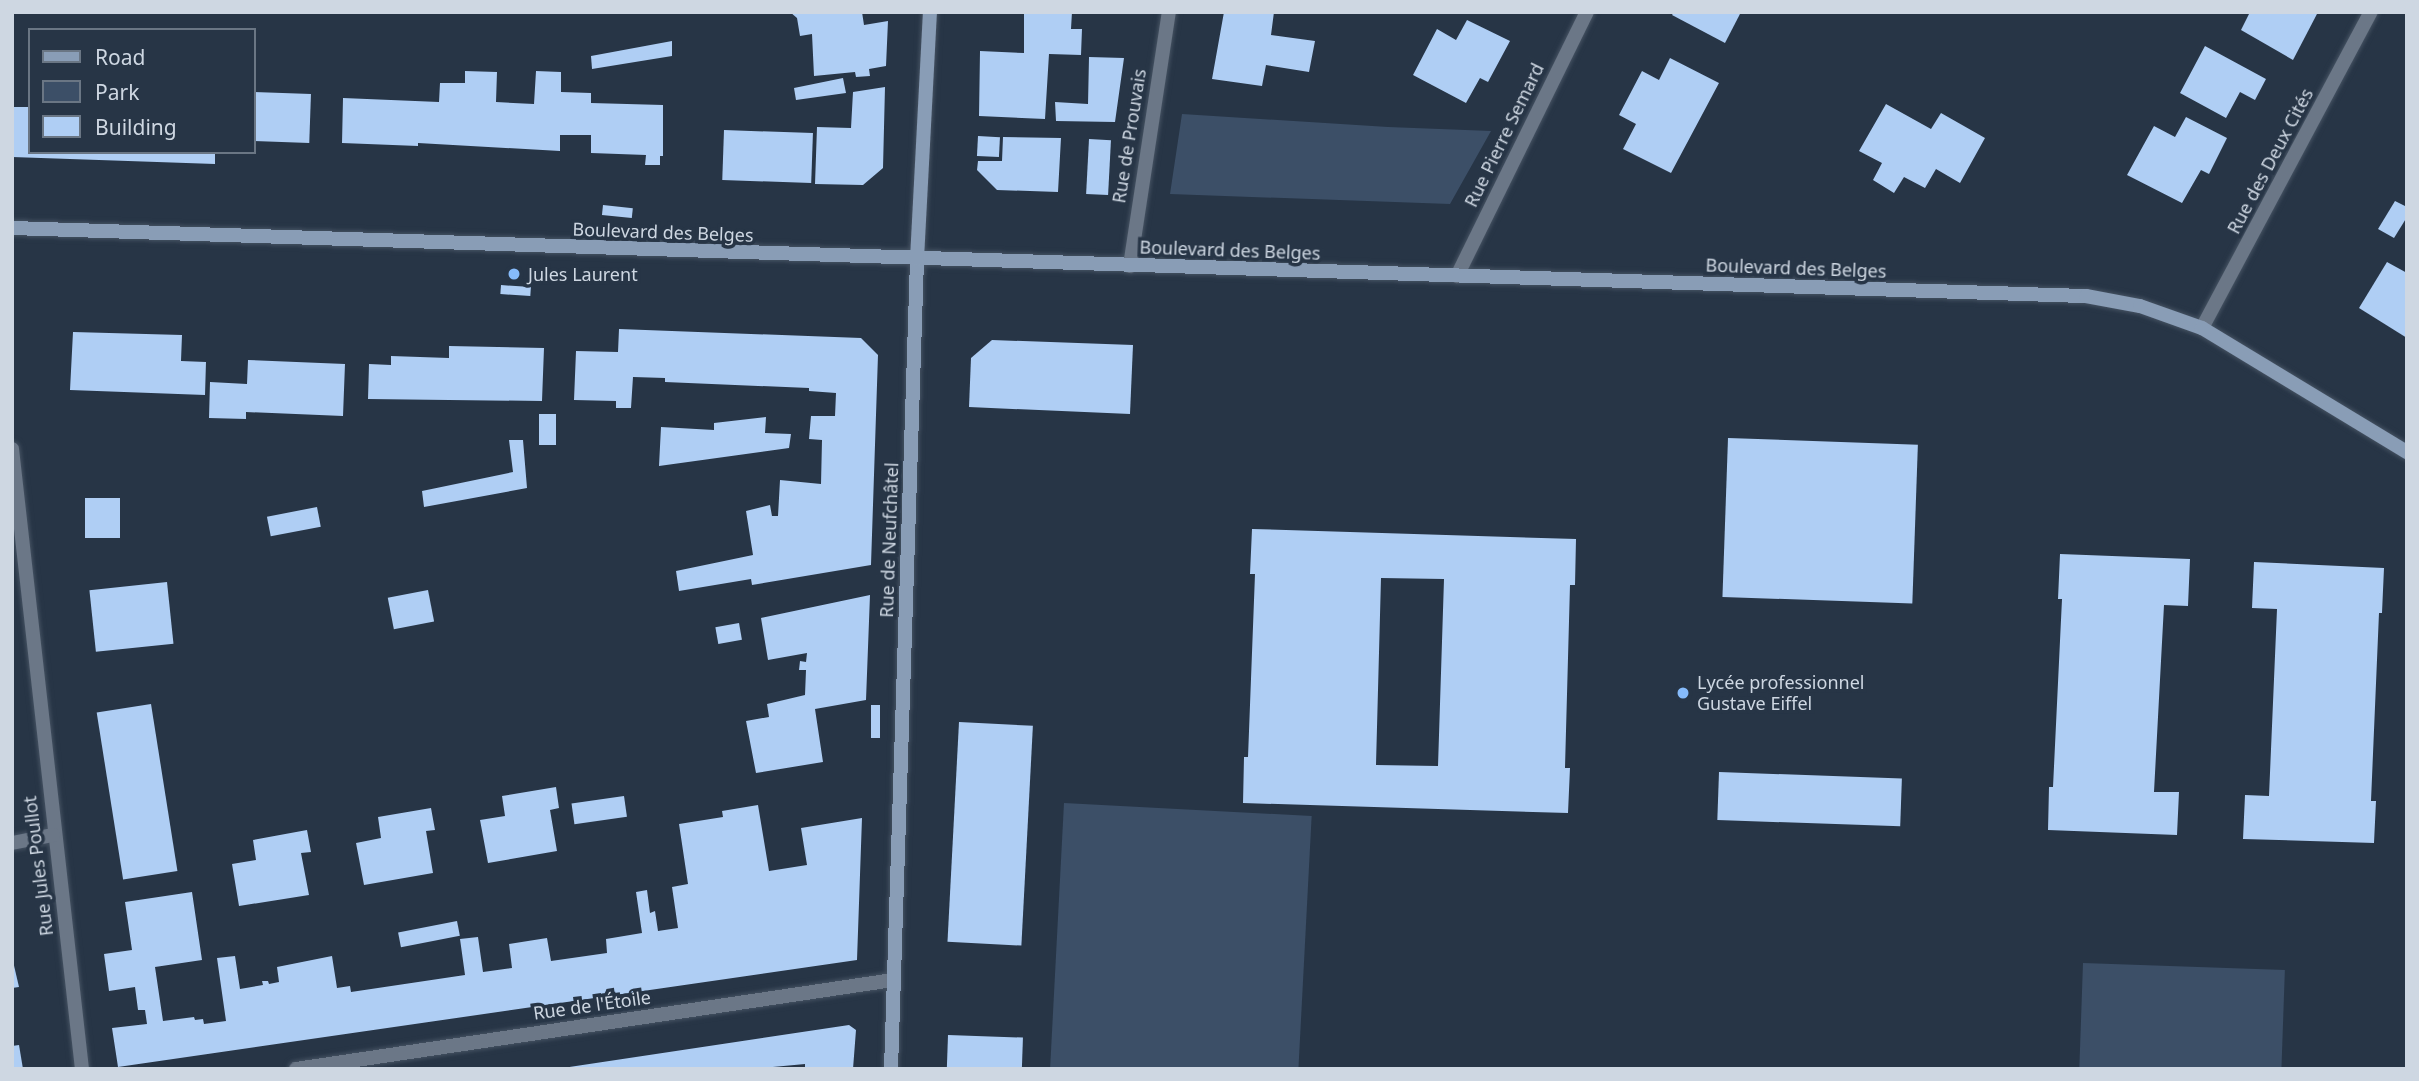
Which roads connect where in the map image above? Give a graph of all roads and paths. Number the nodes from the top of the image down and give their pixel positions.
1 (930, 12) edge
2 (1169, 12) edge
3 (1587, 12) edge
4 (2371, 12) edge
5 (12, 228) edge
6 (917, 259) junction
7 (1130, 267) junction
8 (1457, 276) junction
9 (2202, 328) junction
10 (12, 449) edge
11 (2407, 452) edge
12 (53, 835) junction
13 (12, 843) edge
14 (893, 980) junction
15 (82, 1069) edge
16 (296, 1069) edge
17 (891, 1069) edge

1 - 6 main road, Rue de Neufchâtel
2 - 7 street, Rue de Prouvais
3 - 8 street, Rue Pierre Semard
4 - 9 street, Rue des Deux Cités
5 - 6 main road, Boulevard des Belges
6 - 7 main road, Boulevard des Belges
6 - 14 main road, Rue de Neufchâtel
7 - 8 main road, Boulevard des Belges
8 - 9 main road, Boulevard des Belges
9 - 11 main road, Boulevard des Belges
10 - 12 street, Rue Jules Poullot
12 - 13 street
12 - 15 street, Rue Jules Poullot
14 - 16 street, Rue de l'Étoile
14 - 17 main road, Rue de Neufchâtel

